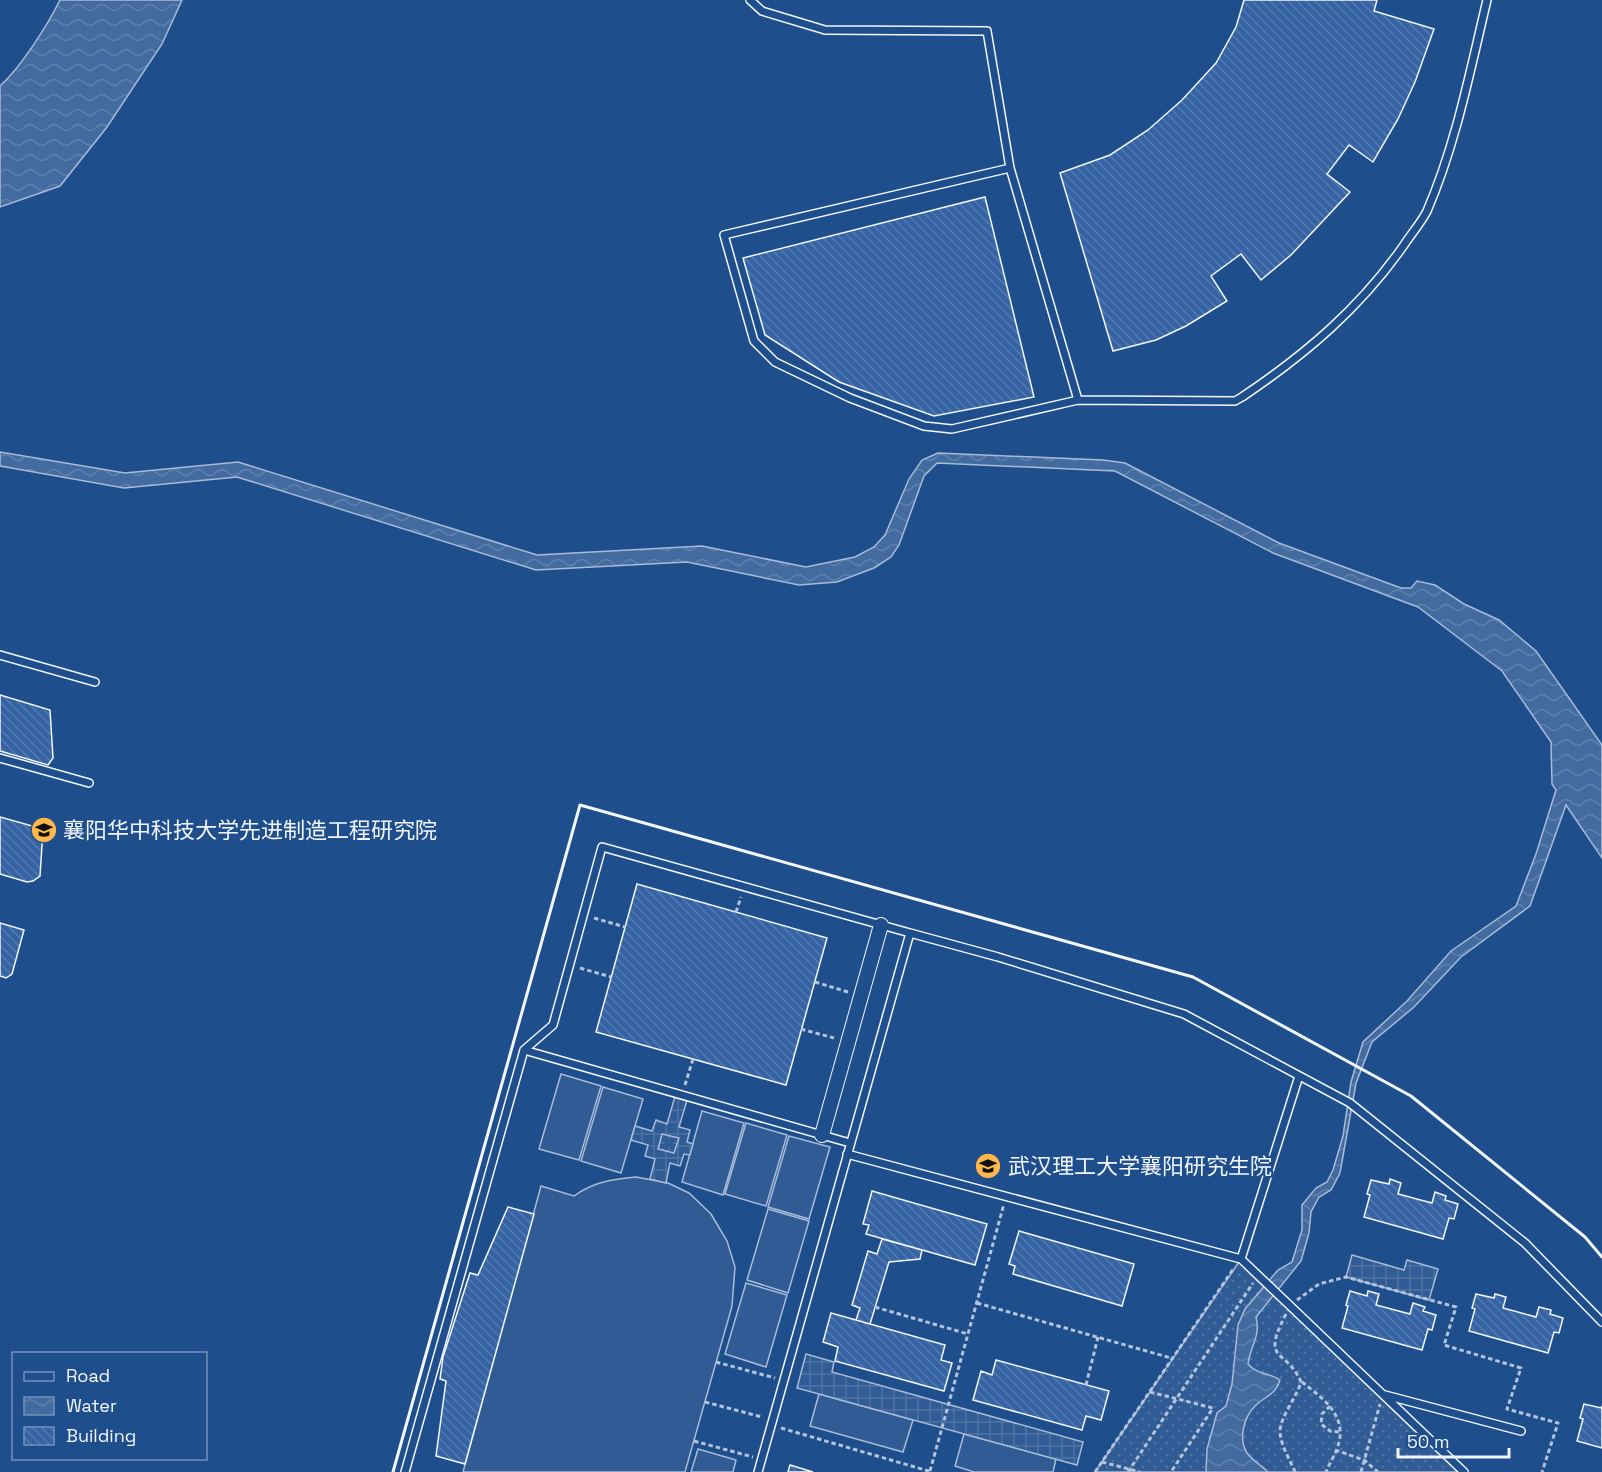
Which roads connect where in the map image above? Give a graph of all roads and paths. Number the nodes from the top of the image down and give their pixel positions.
1 (750, 0) edge
2 (1487, 0) edge
3 (1010, 168) junction
4 (1078, 400) junction
5 (0, 655) edge
6 (95, 682) dead end
7 (0, 758) edge
8 (88, 783) dead end
9 (744, 887) junction
10 (736, 912) dead end
11 (583, 915) junction
12 (881, 926) junction
13 (626, 927) dead end
14 (910, 933) junction
15 (569, 966) junction
16 (611, 977) dead end
17 (815, 982) dead end
18 (861, 996) junction
19 (801, 1029) dead end
20 (848, 1042) junction
21 (524, 1050) junction
22 (693, 1059) dead end
23 (1299, 1076) junction
24 (682, 1095) junction
25 (822, 1135) junction
26 (850, 1143) junction
27 (847, 1154) junction
28 (1007, 1197) junction
29 (1240, 1259) junction
30 (1258, 1275) junction
31 (977, 1303) junction
32 (1290, 1306) junction
33 (875, 1307) dead end
34 (1602, 1322) edge
35 (968, 1334) junction
36 (1098, 1337) junction
37 (1172, 1359) junction
38 (716, 1362) dead end
39 (784, 1380) junction
40 (1300, 1380) junction
41 (1086, 1385) dead end
42 (1150, 1392) junction
43 (1383, 1395) junction
44 (1177, 1399) junction
45 (705, 1402) dead end
46 (1329, 1406) junction
47 (772, 1423) junction
48 (1521, 1431) dead end
49 (1339, 1432) junction
50 (694, 1441) dead end
51 (1335, 1450) junction
52 (762, 1459) junction
53 (1364, 1460) junction
54 (1102, 1462) junction
55 (1129, 1471) edge
56 (405, 1472) edge
57 (758, 1472) edge
58 (931, 1472) edge
59 (1095, 1472) edge
60 (1140, 1472) edge
61 (1171, 1472) edge
62 (1295, 1472) edge
63 (1326, 1472) edge
64 (1361, 1472) edge
65 (1378, 1472) edge
66 (1464, 1472) edge
67 (1542, 1472) edge

1 - 3 lane
2 - 4 lane
3 - 4 lane
3 - 4 lane
5 - 6 lane
7 - 8 lane
9 - 10 path
9 - 11 lane
9 - 12 lane
11 - 13 path
11 - 15 lane
12 - 14 lane
12 - 18 street
14 - 23 lane
14 - 26 lane
15 - 16 path
15 - 21 lane
17 - 18 path
18 - 20 street
19 - 20 path
20 - 25 street
21 - 24 lane
21 - 56 lane
22 - 24 path
23 - 29 lane
23 - 34 lane
24 - 25 lane
25 - 26 lane
26 - 27 lane
27 - 28 lane
27 - 39 lane
28 - 29 lane
28 - 31 path
29 - 30 lane
29 - 37 path
30 - 32 lane
30 - 44 path
31 - 35 path
31 - 36 path
32 - 40 path
32 - 43 lane
32 - 67 path
33 - 35 path
35 - 58 path
36 - 37 path
36 - 41 path
37 - 42 path
38 - 39 path
39 - 47 lane
40 - 46 path
40 - 62 path
42 - 44 path
42 - 54 path
43 - 48 lane
43 - 53 path
43 - 66 lane
44 - 55 path
44 - 61 path
45 - 47 path
46 - 49 path
46 - 49 path
47 - 52 lane
47 - 58 path
49 - 51 path
50 - 52 path
51 - 53 path
51 - 63 path
52 - 57 lane
53 - 64 path
53 - 65 path
54 - 55 path
54 - 59 path
55 - 60 path

